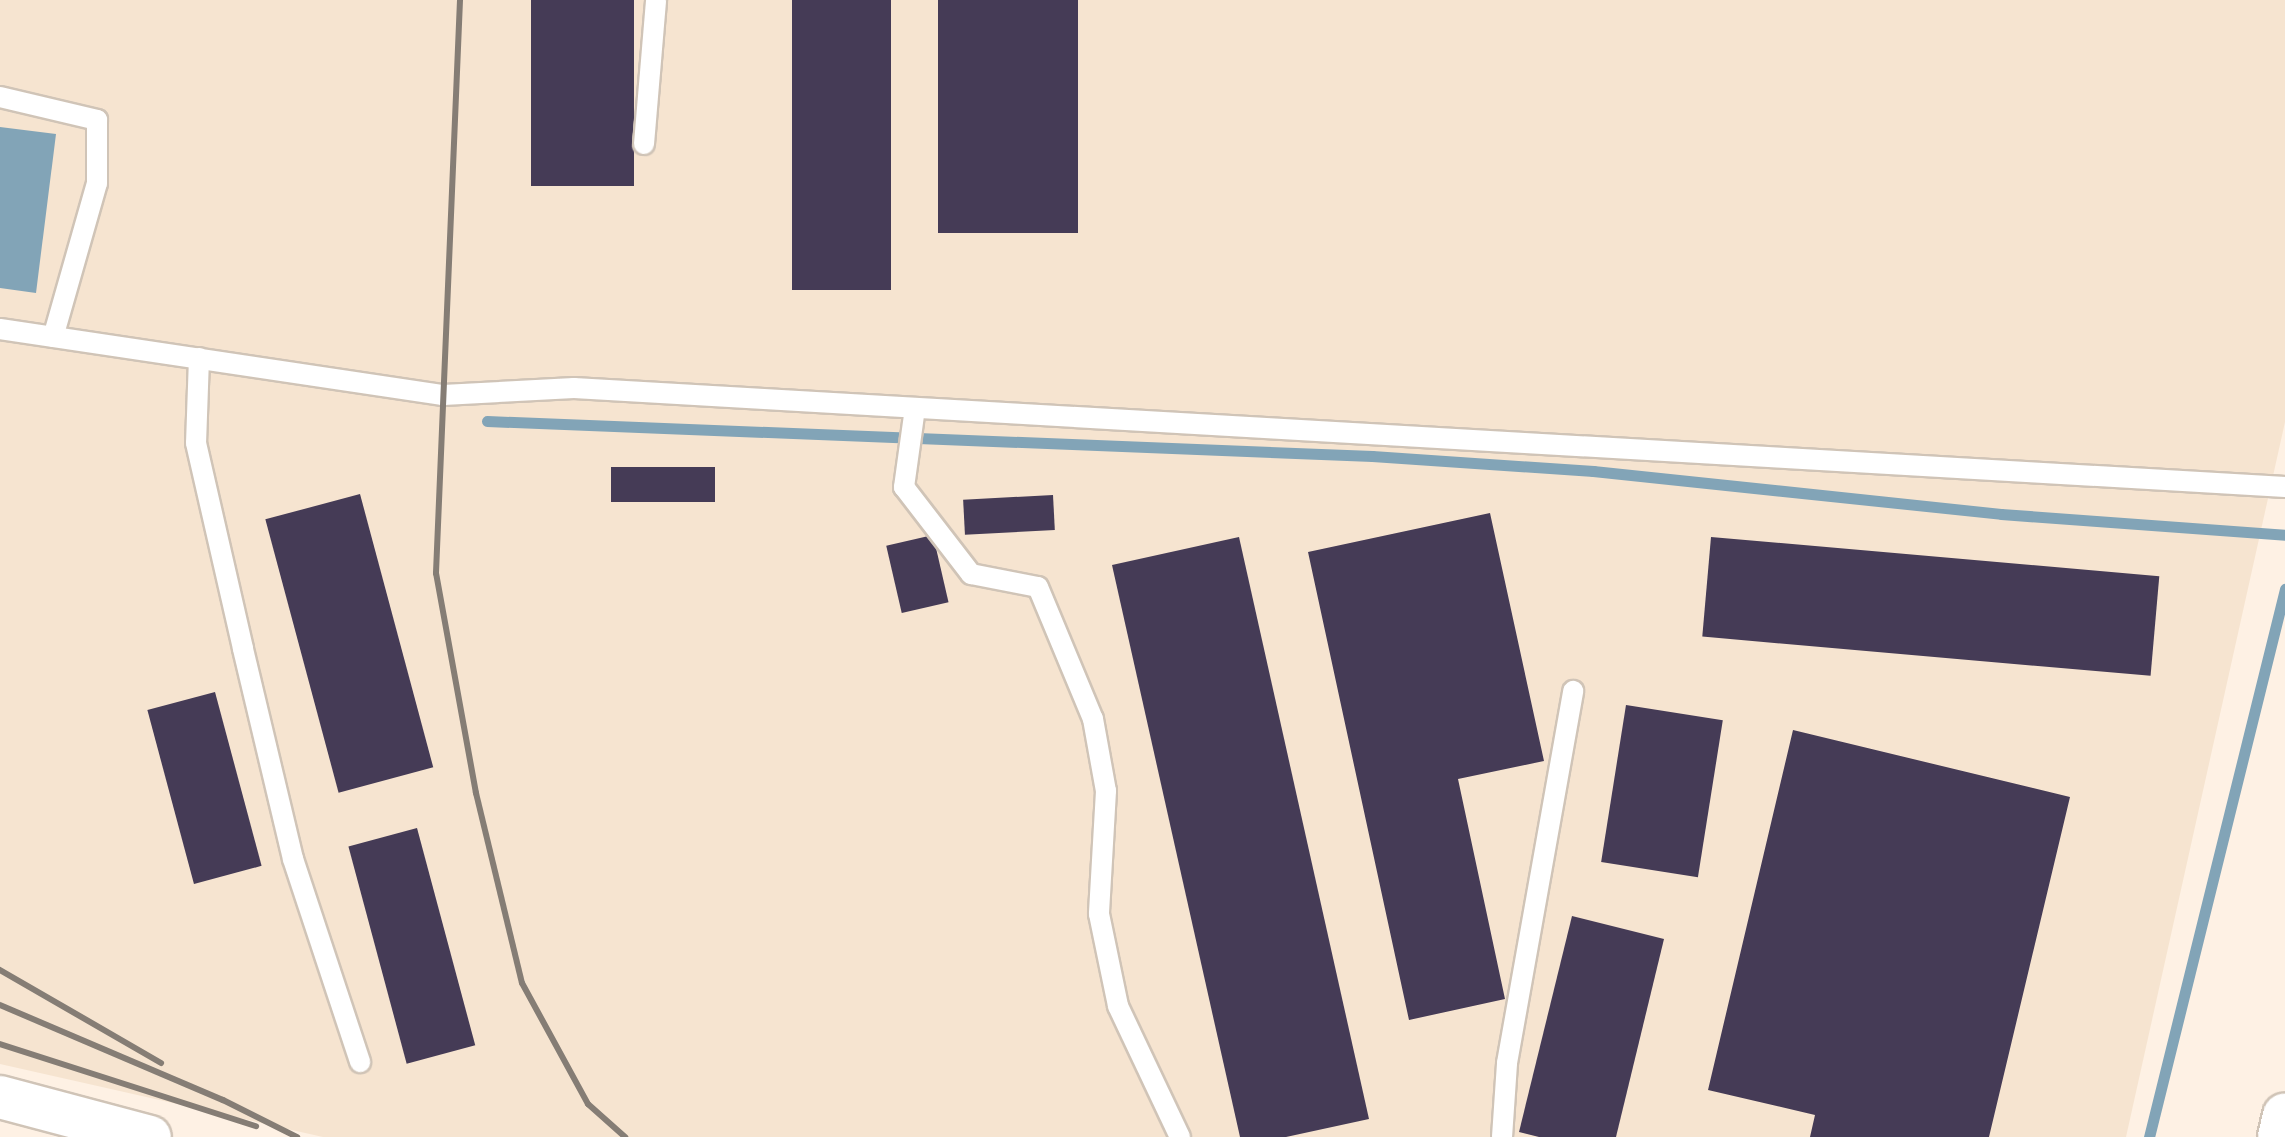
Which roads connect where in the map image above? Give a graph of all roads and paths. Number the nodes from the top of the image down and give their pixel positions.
1 (656, 0) edge
2 (0, 97) edge
3 (644, 144) dead end
4 (0, 329) edge
5 (53, 337) junction
6 (199, 358) junction
7 (914, 416) junction
8 (2285, 487) edge
9 (1573, 691) dead end
10 (360, 1062) dead end
11 (0, 1097) edge
12 (2285, 1116) edge
13 (150, 1137) edge
14 (1180, 1137) edge
15 (1502, 1137) edge
16 (2280, 1137) edge

1 - 3 lane
2 - 5 lane
4 - 5 lane
5 - 6 lane
6 - 7 lane
6 - 10 lane
7 - 8 lane
7 - 14 lane
9 - 15 lane
11 - 13 street
12 - 16 main road

